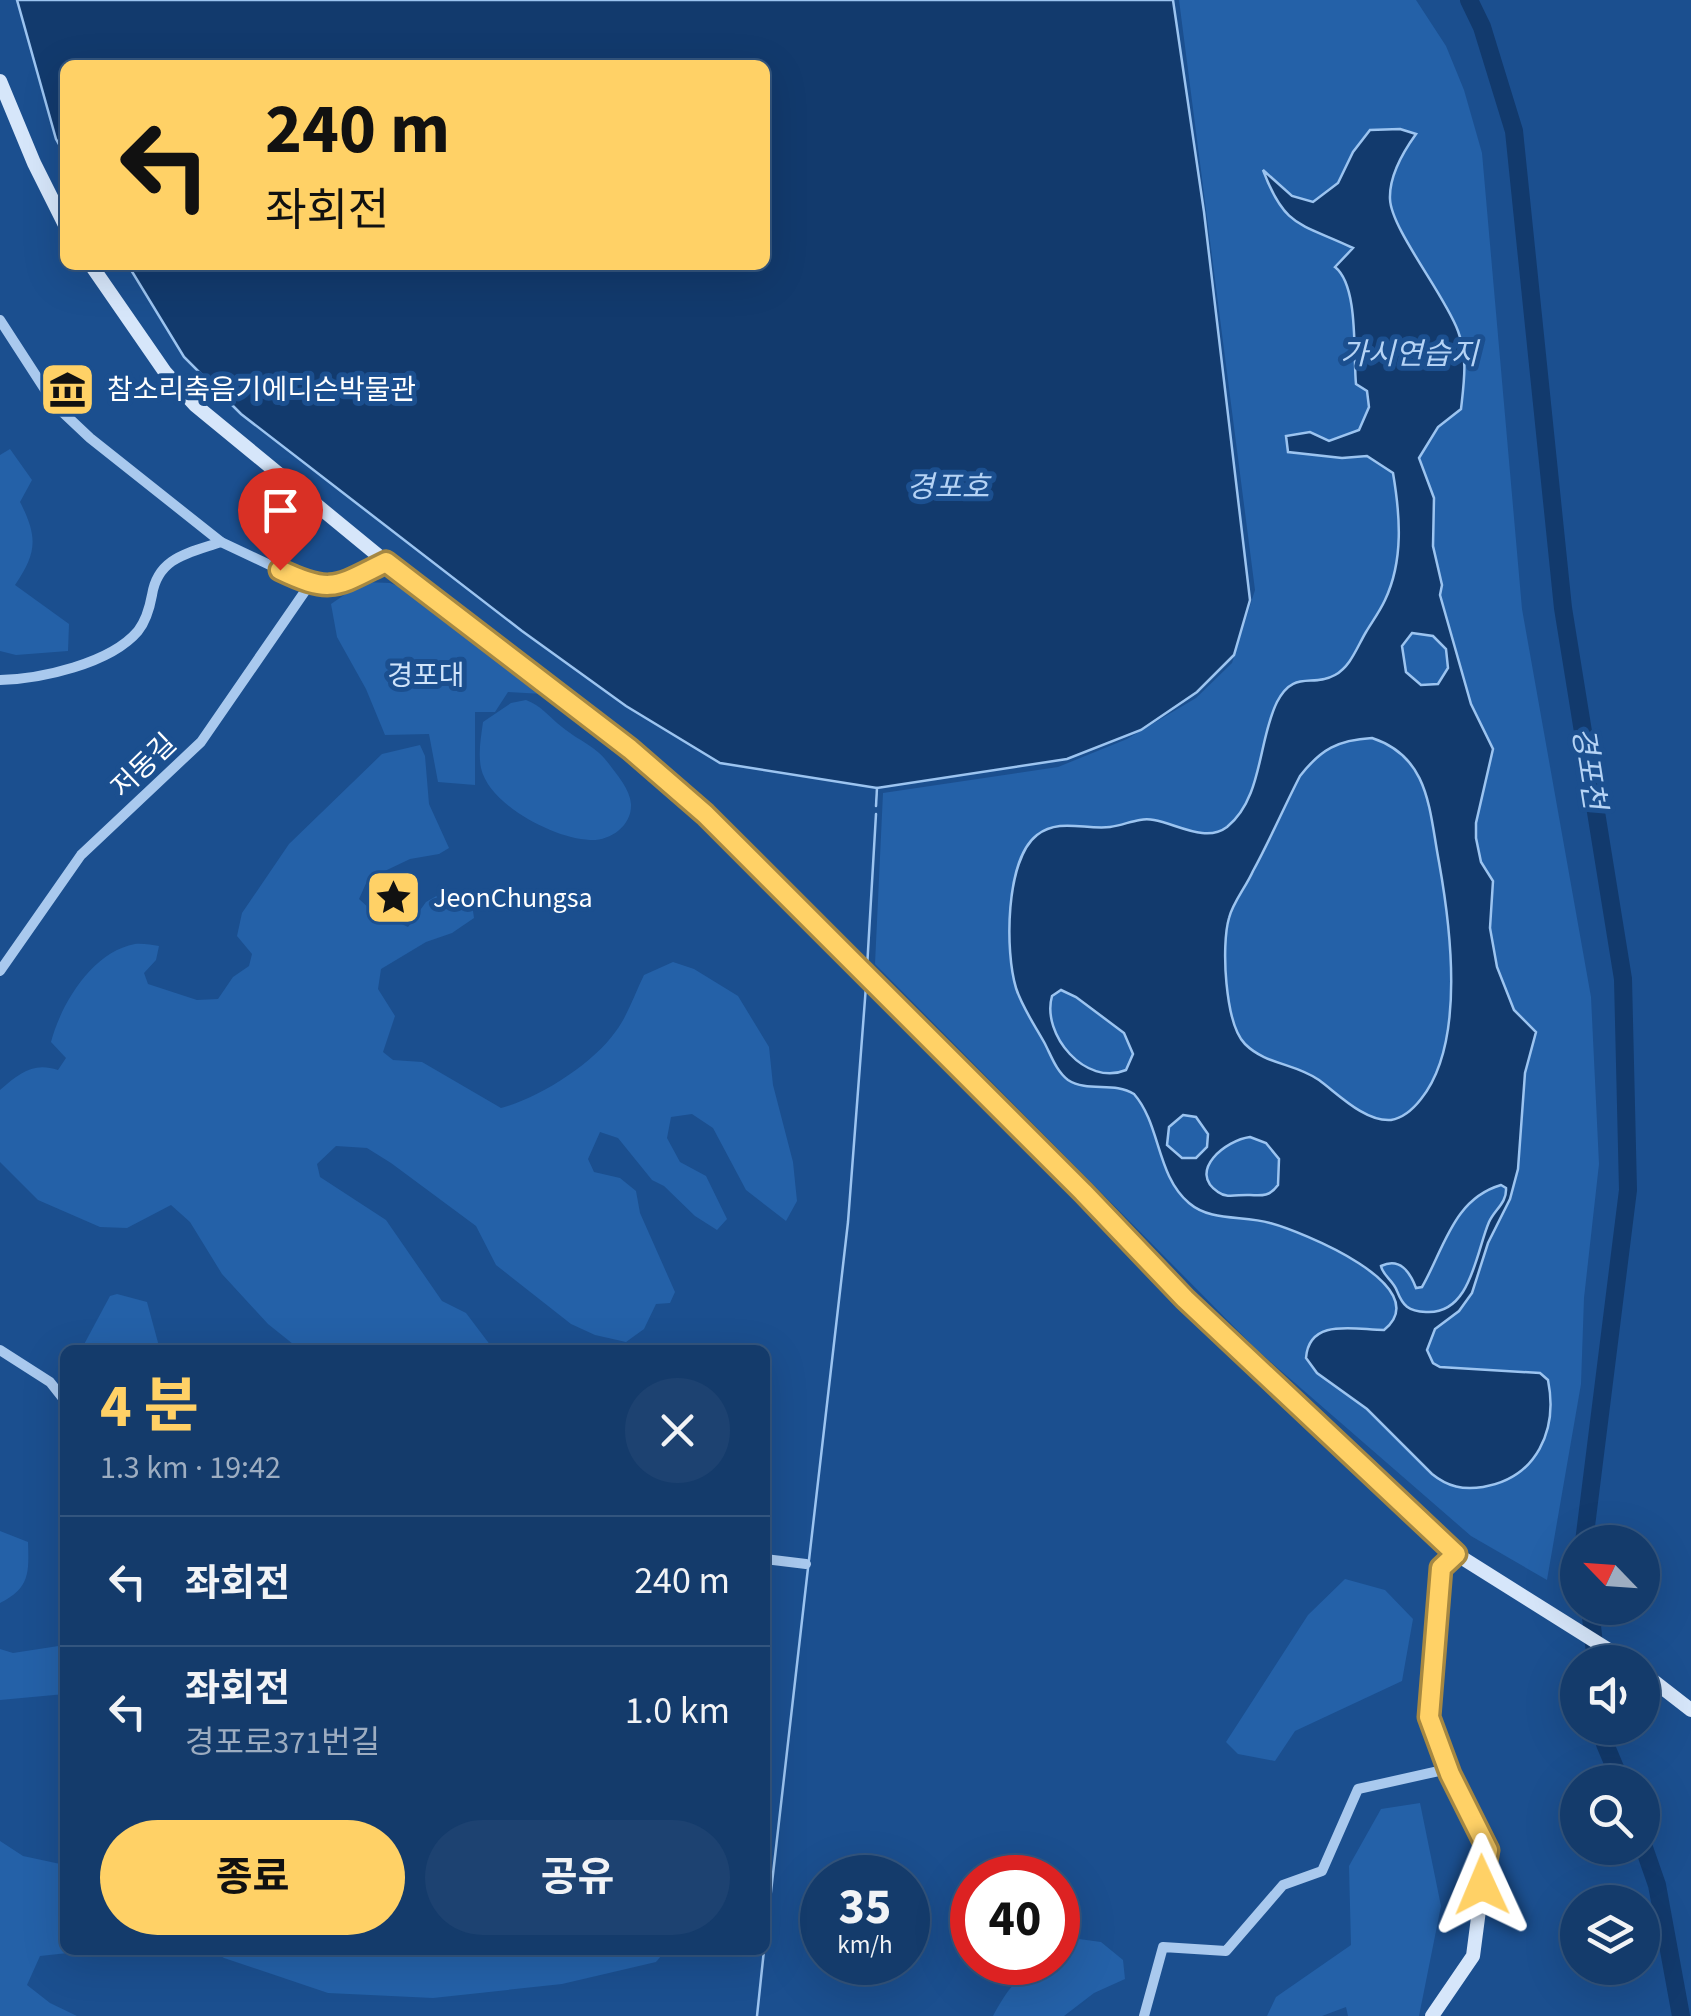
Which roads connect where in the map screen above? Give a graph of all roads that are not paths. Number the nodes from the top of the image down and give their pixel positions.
1 (0, 81) edge
2 (60, 215) edge
3 (94, 270) edge
4 (0, 320) edge
5 (221, 542) junction
6 (386, 562) junction
7 (310, 584) junction
8 (0, 680) edge
9 (0, 971) edge
10 (0, 1350) edge
11 (60, 1395) edge
12 (1456, 1554) junction
13 (770, 1560) edge
14 (806, 1564) dead end
15 (1602, 1645) edge
16 (1660, 1684) edge
17 (1691, 1710) edge
18 (1448, 1770) junction
19 (1144, 2016) edge
20 (1432, 2016) edge

1 - 2 street
3 - 6 street
4 - 5 street
5 - 7 street
5 - 8 street
6 - 7 street
6 - 12 street
7 - 9 street, 저동길
10 - 11 street
12 - 15 street
12 - 18 street
13 - 14 street
16 - 17 street
18 - 19 street
18 - 20 street

